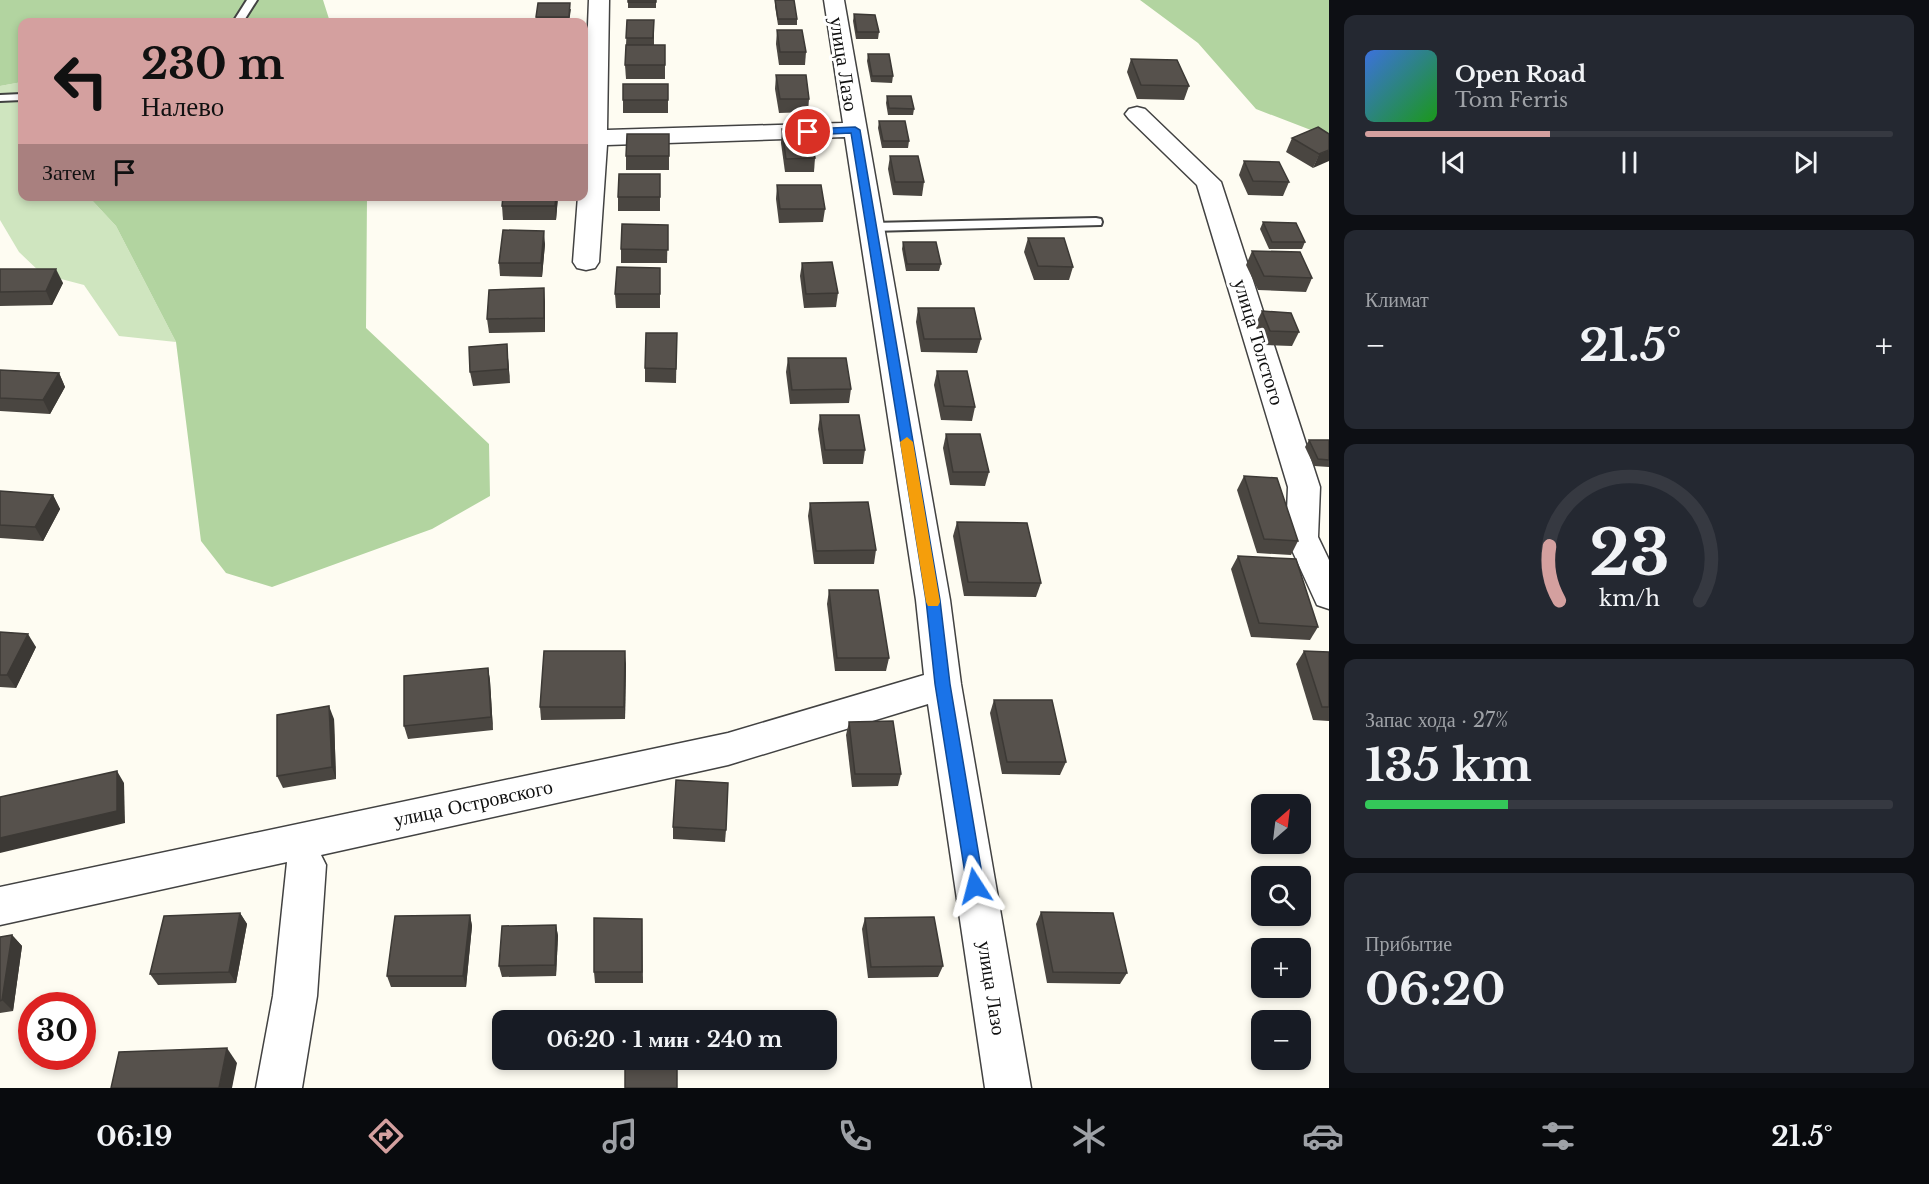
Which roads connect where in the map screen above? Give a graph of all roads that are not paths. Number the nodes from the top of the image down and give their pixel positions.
1 (252, 0) edge
2 (599, 0) edge
3 (834, 0) edge
4 (241, 18) edge
5 (18, 97) edge
6 (0, 98) edge
7 (1137, 114) dead end
8 (855, 130) junction
9 (595, 138) junction
10 (1096, 222) dead end
11 (871, 227) junction
12 (586, 262) dead end
13 (1329, 596) edge
14 (943, 684) junction
15 (306, 865) dead end
16 (0, 906) edge
17 (279, 1088) edge
18 (1008, 1088) edge

1 - 4 lane
2 - 9 street
3 - 8 street, улица Лазо
5 - 6 lane
7 - 13 street, улица Толстого
8 - 9 street
8 - 11 street, улица Лазо
9 - 12 street
10 - 11 lane
11 - 14 street, улица Лазо
14 - 16 street, улица Островского
14 - 18 street, улица Лазо
15 - 17 street

